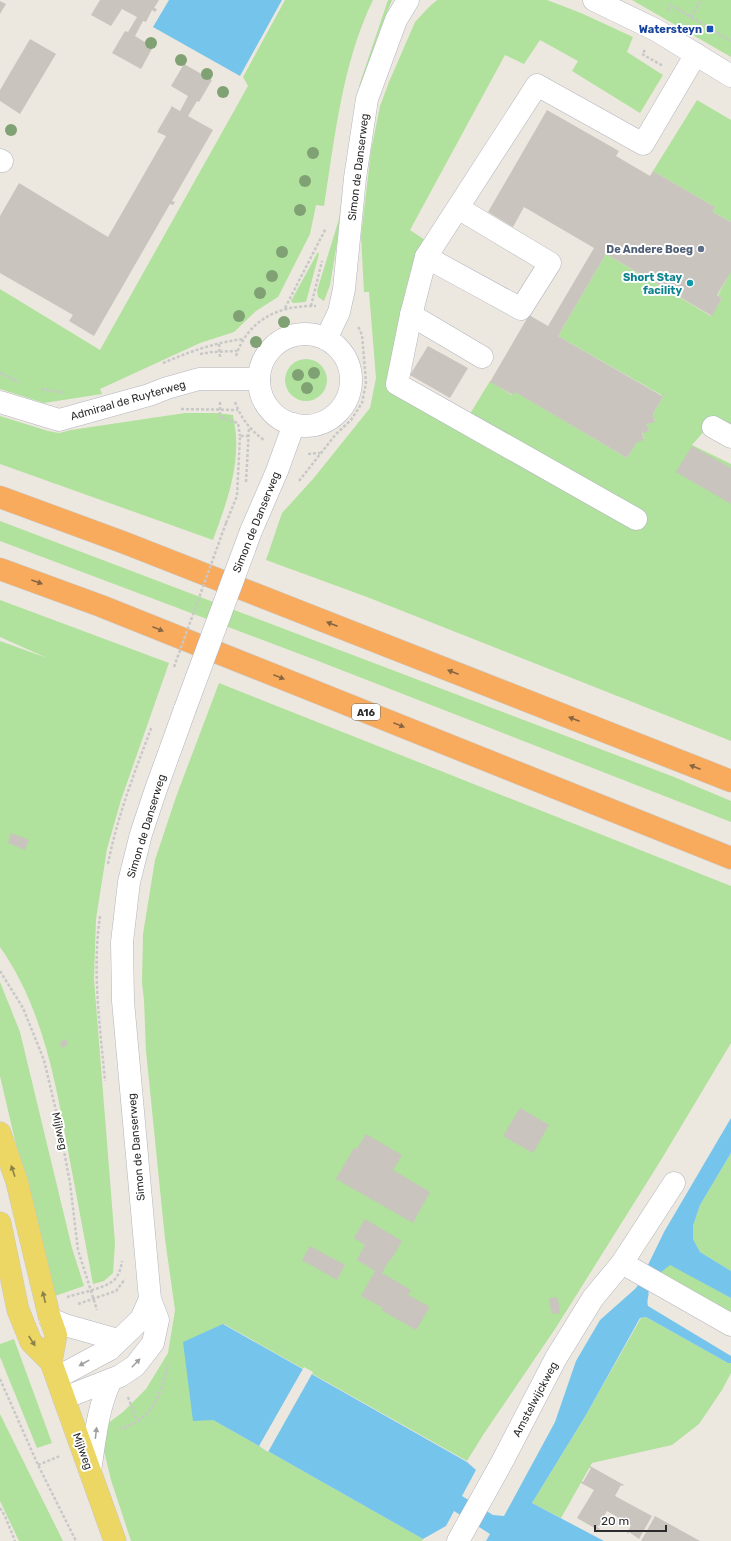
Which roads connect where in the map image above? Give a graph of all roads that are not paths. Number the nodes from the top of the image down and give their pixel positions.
1 (408, 0) edge
2 (594, 0) edge
3 (696, 54) junction
4 (731, 76) edge
5 (458, 208) junction
6 (426, 257) junction
7 (411, 315) junction
8 (326, 339) junction
9 (482, 357) dead end
10 (259, 379) junction
11 (0, 402) edge
12 (294, 424) junction
13 (0, 497) edge
14 (636, 519) dead end
15 (0, 569) edge
16 (731, 781) edge
17 (731, 858) edge
18 (0, 1133) edge
19 (674, 1183) dead end
20 (0, 1223) edge
21 (622, 1263) junction
22 (150, 1299) junction
23 (50, 1319) junction
24 (731, 1325) edge
25 (118, 1340) junction
26 (55, 1370) junction
27 (111, 1380) junction
28 (64, 1398) junction
29 (90, 1471) junction
30 (115, 1541) edge
31 (458, 1541) edge

1 - 8 street, Simon de Danserweg
2 - 3 street
3 - 4 street
3 - 5 street
5 - 6 street
5 - 6 street
6 - 7 street
7 - 9 street
7 - 14 street
8 - 10 street
8 - 12 street
10 - 11 street, Admiraal de Ruyterweg
10 - 12 street
12 - 22 street, Simon de Danserweg, bridge
16 -> 13 highway
15 -> 17 highway, A16
23 -> 18 main road, Mijlweg
19 - 21 street, Amstelwijckweg
20 -> 26 main road
21 - 24 street
21 - 31 street, Amstelwijckweg
22 - 25 street
27 -> 22 street, Simon de Danserweg
23 - 25 street
23 - 26 main road, Mijlweg
25 -> 26 street
26 - 28 main road, Mijlweg
27 - 28 street, Simon de Danserweg
29 -> 27 street
28 - 29 main road, Mijlweg
29 - 30 main road, Mijlweg

